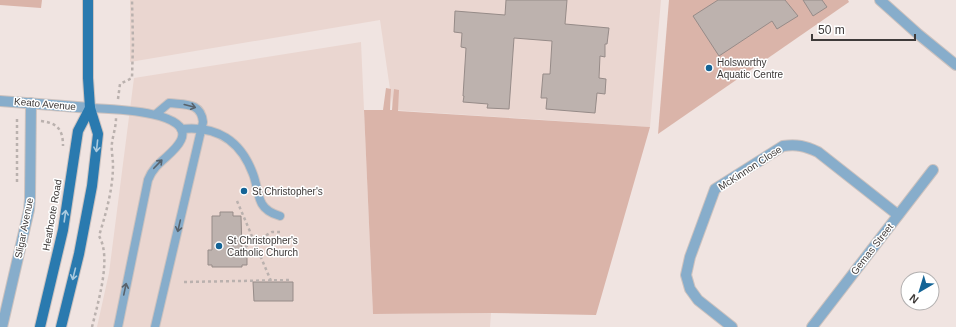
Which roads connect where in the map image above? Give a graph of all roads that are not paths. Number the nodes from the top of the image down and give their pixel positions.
1 (88, 0) edge
2 (880, 0) edge
3 (956, 64) edge
4 (0, 101) edge
5 (31, 103) junction
6 (90, 108) junction
7 (156, 114) junction
8 (181, 129) junction
9 (202, 129) junction
10 (933, 170) dead end
11 (280, 216) dead end
12 (898, 216) junction
13 (2, 327) edge
14 (40, 327) edge
15 (61, 327) edge
16 (118, 327) edge
17 (155, 327) edge
18 (732, 327) edge
19 (812, 327) edge

1 - 6 main road
2 - 3 street
4 - 5 street, Keato Avenue
5 - 6 street, Keato Avenue
5 - 13 street, Sligar Avenue
6 - 7 lane
14 -> 6 main road, Heathcote Road
6 -> 15 main road
7 - 8 lane
7 -> 9 lane
8 - 9 lane
16 -> 8 lane
9 - 11 lane
9 -> 17 lane
10 - 12 street, Gemas Street
12 - 18 street, McKinnon Close
12 - 19 street, Gemas Street

